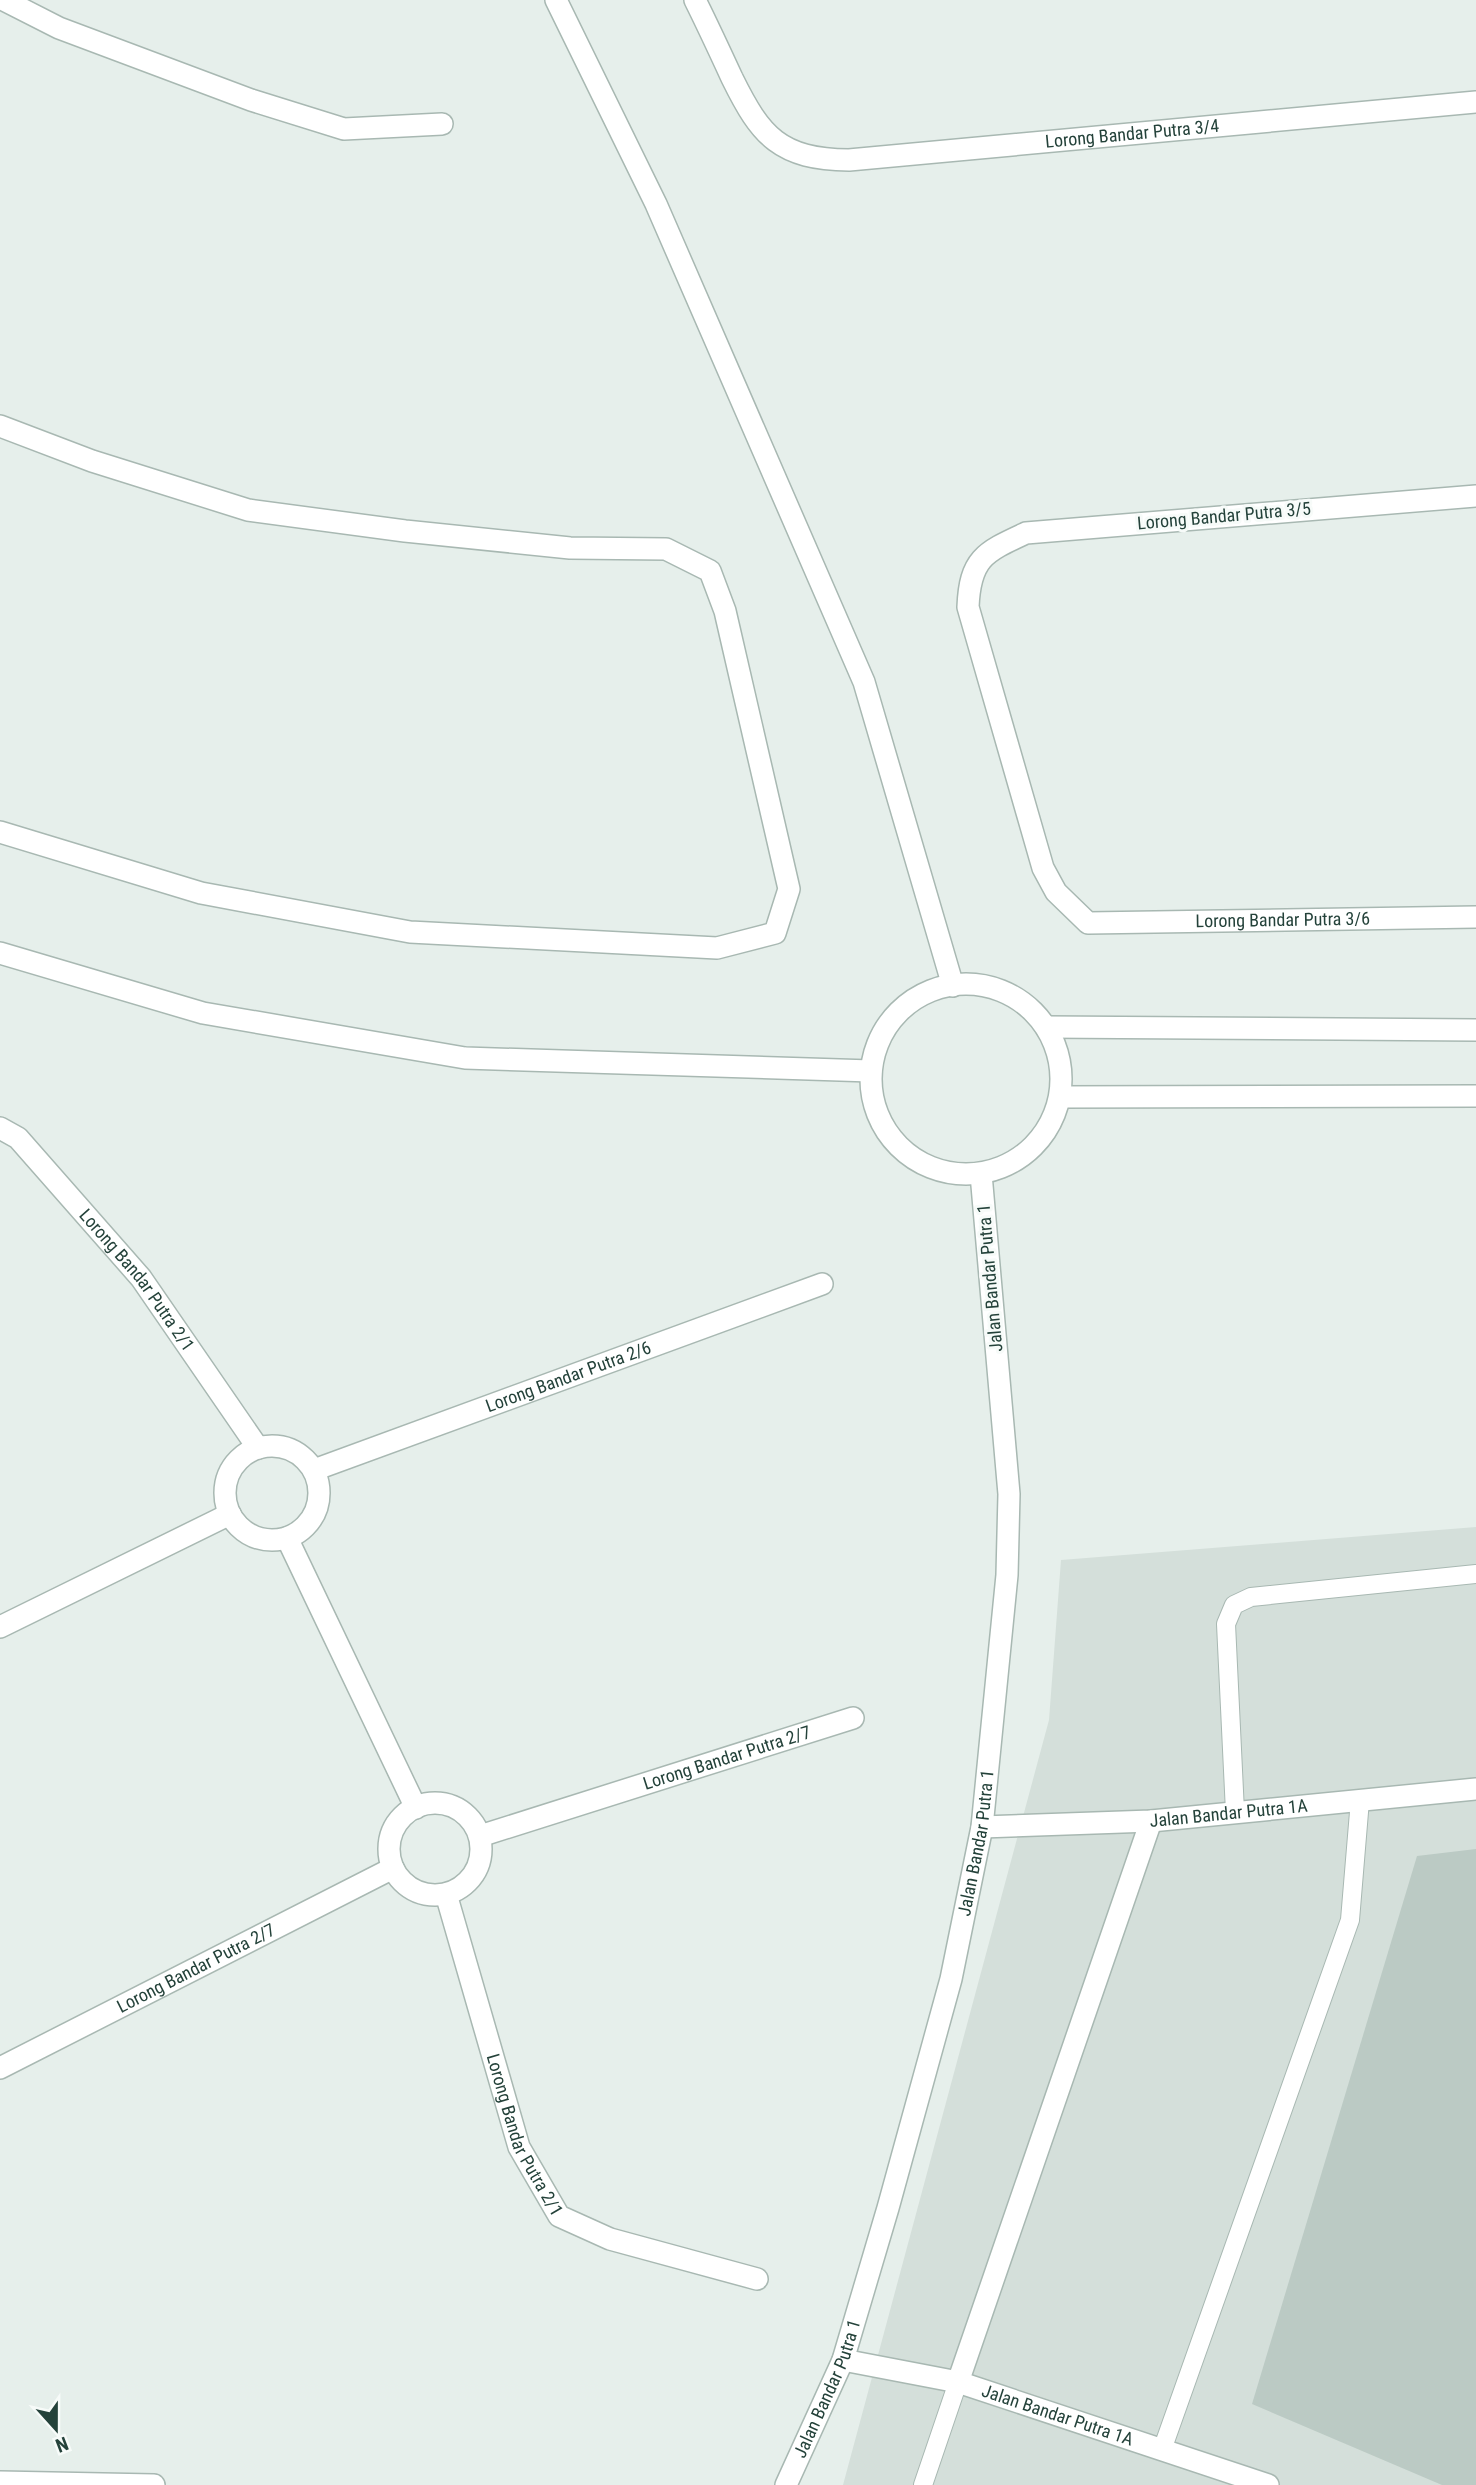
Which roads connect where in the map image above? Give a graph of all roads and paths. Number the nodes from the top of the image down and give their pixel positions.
1 (4, 0) edge
2 (556, 0) edge
3 (695, 0) edge
4 (1476, 102) edge
5 (442, 124) dead end
6 (0, 426) edge
7 (1476, 496) edge
8 (0, 832) edge
9 (1476, 917) edge
10 (1088, 923) joint
11 (0, 953) edge
12 (953, 985) junction
13 (1046, 1027) junction
14 (1476, 1030) edge
15 (871, 1071) junction
16 (1476, 1096) edge
17 (1060, 1097) junction
18 (0, 1128) edge
19 (981, 1174) junction
20 (822, 1284) dead end
21 (258, 1448) junction
22 (314, 1470) junction
23 (229, 1514) junction
24 (287, 1538) junction
25 (1476, 1574) edge
26 (0, 1627) edge
27 (853, 1718) dead end
28 (1476, 1789) edge
29 (1360, 1800) junction
30 (416, 1808) junction
31 (1235, 1812) junction
32 (1151, 1821) junction
33 (982, 1827) junction
34 (480, 1836) junction
35 (393, 1868) junction
36 (446, 1894) junction
37 (0, 2068) edge
38 (757, 2278) dead end
39 (843, 2360) junction
40 (958, 2382) junction
41 (1162, 2450) junction
42 (0, 2482) edge
43 (154, 2485) edge
44 (786, 2485) edge
45 (923, 2485) edge
46 (1268, 2485) edge

1 - 5 street
2 - 12 street
3 - 4 street, Lorong Bandar Putra 3/4
6 - 8 street
7 - 10 street, Lorong Bandar Putra 3/5
9 - 10 street, Lorong Bandar Putra 3/6
11 - 15 street
12 - 13 street
12 - 15 street
13 - 14 street
13 - 17 street
15 - 19 street
16 - 17 street
17 - 19 street
18 - 21 street, Lorong Bandar Putra 2/1
19 - 33 street, Jalan Bandar Putra 1
20 - 22 street, Lorong Bandar Putra 2/6
21 - 22 street
21 - 23 street
22 - 24 street
23 - 24 street
23 - 26 street
24 - 30 street
25 - 31 lane
27 - 34 street, Lorong Bandar Putra 2/7
28 - 29 street, Jalan Bandar Putra 1A
29 - 31 street, Jalan Bandar Putra 1A
29 - 41 lane
30 - 34 street
30 - 35 street
31 - 32 street, Jalan Bandar Putra 1A
32 - 33 street, Jalan Bandar Putra 1A
32 - 40 street
33 - 39 street, Jalan Bandar Putra 1
34 - 36 street
35 - 36 street
35 - 37 street, Lorong Bandar Putra 2/7
36 - 38 street, Lorong Bandar Putra 2/1
39 - 40 street, Jalan Bandar Putra 1A
39 - 44 street, Jalan Bandar Putra 1
40 - 41 street, Jalan Bandar Putra 1A
40 - 45 lane
41 - 46 street, Jalan Bandar Putra 1A
42 - 43 street

